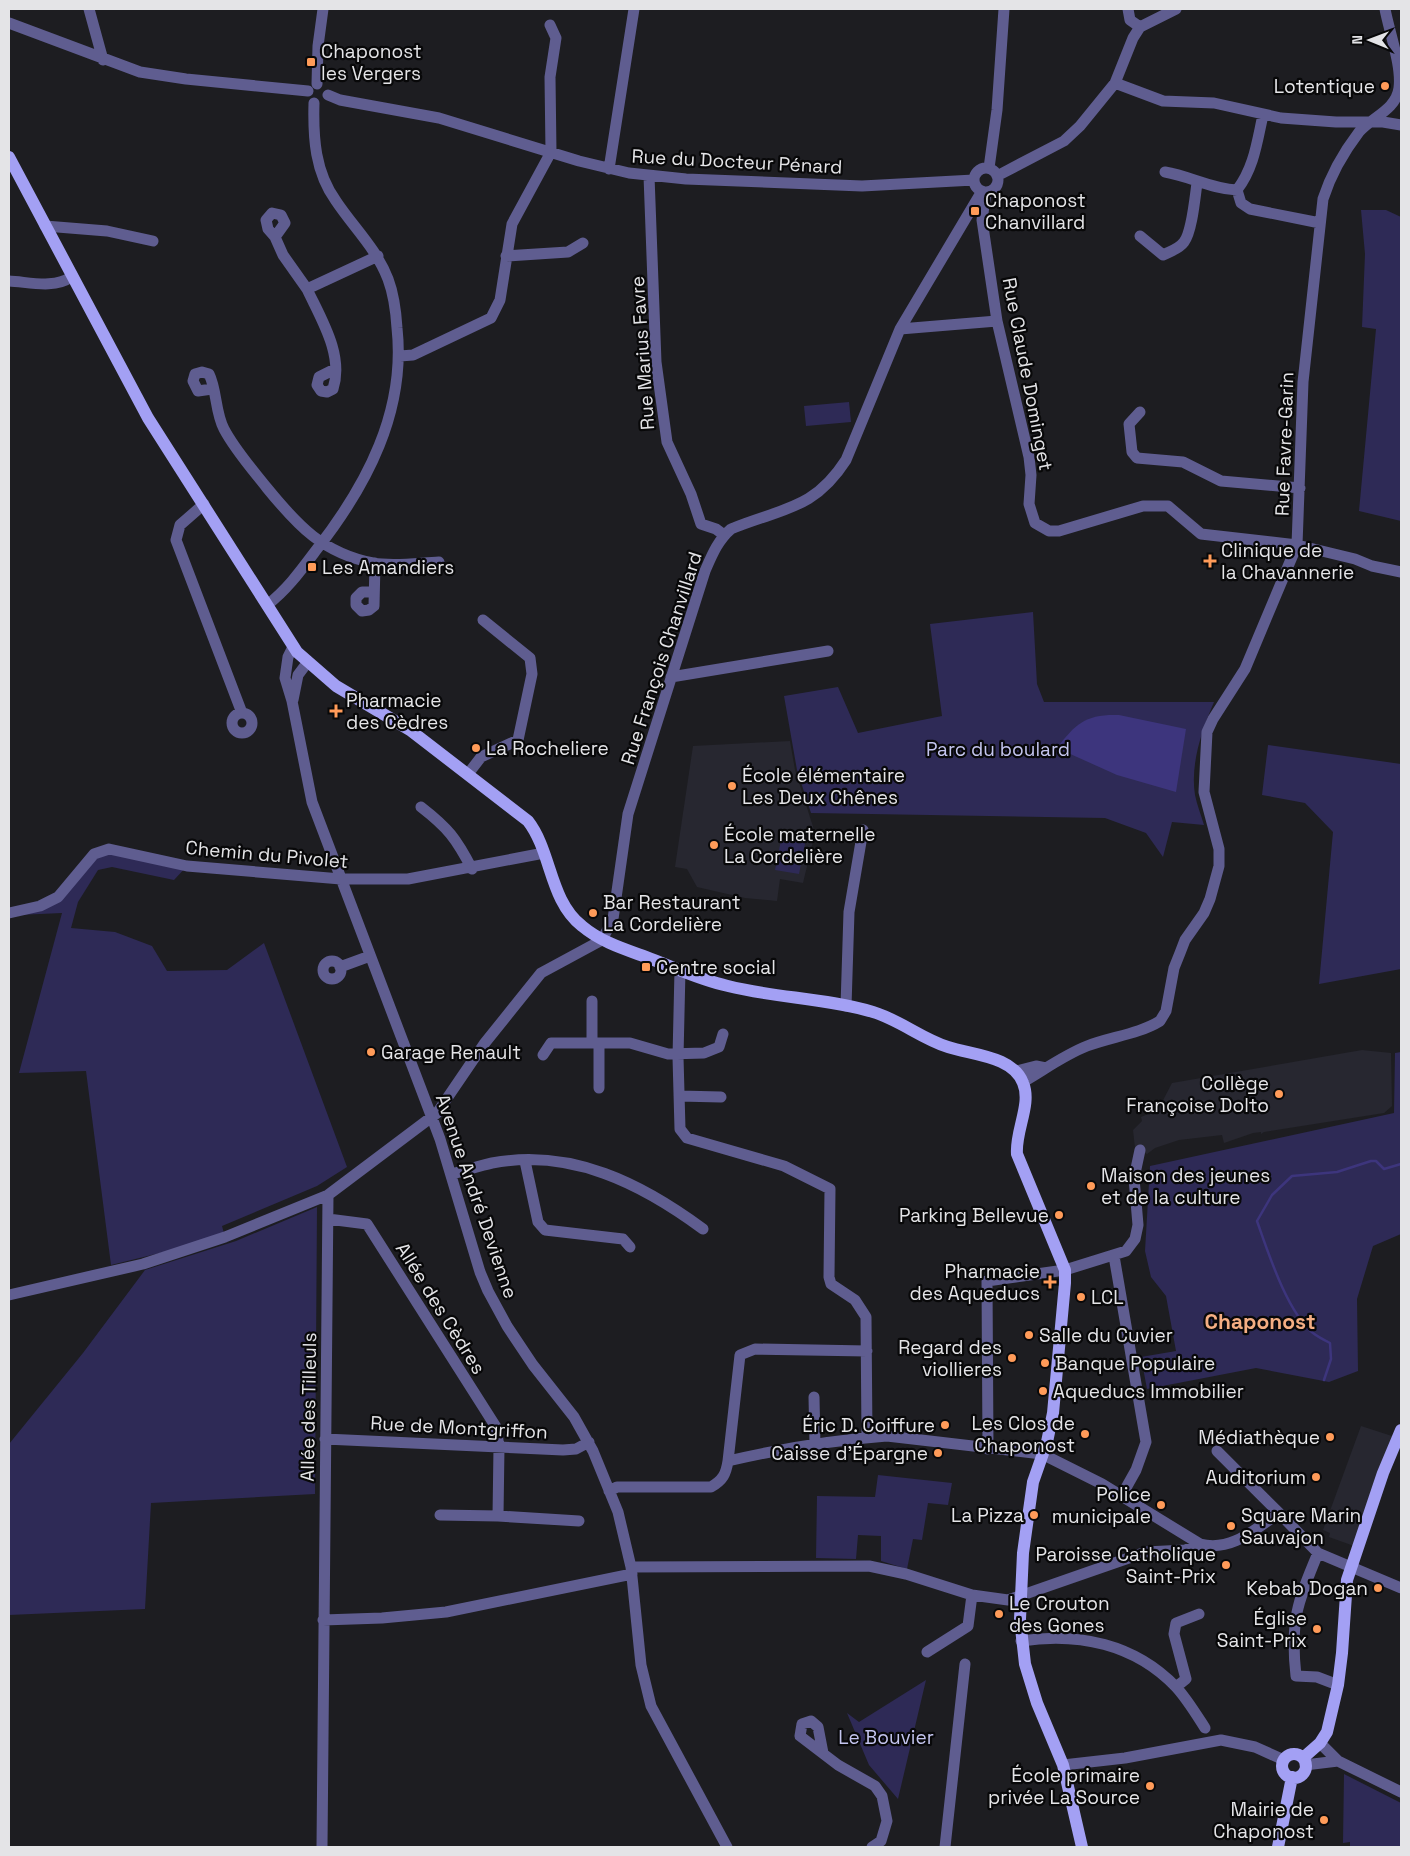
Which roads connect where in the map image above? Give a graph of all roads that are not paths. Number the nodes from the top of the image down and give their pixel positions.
1 (89, 9) edge
2 (323, 9) edge
3 (634, 9) edge
4 (1004, 9) edge
5 (1128, 9) edge
6 (1176, 9) edge
7 (1384, 9) edge
8 (9, 23) edge
9 (550, 25) dead end
10 (1140, 27) junction
11 (103, 60) junction
12 (1115, 83) junction
13 (317, 84) junction
14 (1400, 87) edge
15 (308, 91) junction
16 (328, 95) junction
17 (314, 104) junction
18 (1263, 115) junction
19 (1368, 123) junction
20 (1401, 125) edge
21 (551, 152) junction
22 (9, 157) edge
23 (989, 168) junction
24 (609, 169) junction
25 (1165, 172) dead end
26 (649, 176) junction
27 (998, 176) junction
28 (974, 180) junction
29 (1197, 183) junction
30 (1237, 190) junction
31 (984, 192) junction
32 (1320, 223) junction
33 (45, 226) junction
34 (275, 236) dead end
35 (1140, 236) dead end
36 (153, 241) dead end
37 (583, 243) dead end
38 (378, 256) junction
39 (506, 256) junction
40 (71, 277) junction
41 (9, 281) edge
42 (306, 289) junction
43 (997, 321) junction
44 (900, 329) junction
45 (400, 356) junction
46 (335, 369) dead end
47 (212, 389) dead end
48 (1140, 412) dead end
49 (1300, 488) junction
50 (204, 504) junction
51 (724, 535) junction
52 (322, 543) junction
53 (1297, 545) junction
54 (438, 562) dead end
55 (374, 563) junction
56 (1401, 572) edge
57 (373, 592) dead end
58 (267, 605) junction
59 (483, 620) dead end
60 (293, 647) junction
61 (828, 650) dead end
62 (307, 663) junction
63 (671, 677) junction
64 (292, 701) junction
65 (242, 713) dead end
66 (468, 774) junction
67 (421, 807) dead end
68 (862, 830) dead end
69 (544, 853) junction
70 (472, 869) junction
71 (340, 879) junction
72 (9, 913) edge
73 (602, 940) junction
74 (370, 956) junction
75 (340, 967) dead end
76 (680, 970) junction
77 (592, 1001) dead end
78 (846, 1006) junction
79 (723, 1034) dead end
80 (596, 1043) junction
81 (678, 1054) junction
82 (543, 1055) dead end
83 (1020, 1077) junction
84 (600, 1088) dead end
85 (679, 1096) junction
86 (720, 1097) dead end
87 (431, 1119) junction
88 (1140, 1150) dead end
89 (525, 1161) junction
90 (451, 1174) junction
91 (328, 1194) junction
92 (328, 1219) junction
93 (703, 1230) dead end
94 (630, 1247) dead end
95 (1114, 1256) junction
96 (1065, 1270) junction
97 (9, 1295) edge
98 (867, 1351) junction
99 (814, 1397) dead end
100 (1401, 1430) edge
101 (868, 1438) junction
102 (325, 1439) junction
103 (588, 1442) junction
104 (815, 1446) junction
105 (499, 1447) junction
106 (988, 1449) junction
107 (1217, 1451) dead end
108 (1042, 1454) junction
109 (728, 1461) junction
110 (610, 1491) junction
111 (1122, 1495) junction
112 (1279, 1512) junction
113 (440, 1515) dead end
114 (498, 1516) junction
115 (579, 1521) dead end
116 (1200, 1544) junction
117 (1318, 1554) junction
118 (1351, 1568) junction
119 (632, 1570) junction
120 (1401, 1588) edge
121 (972, 1595) junction
122 (1021, 1596) junction
123 (1199, 1614) dead end
124 (323, 1620) junction
125 (1021, 1641) junction
126 (927, 1652) dead end
127 (965, 1664) dead end
128 (1338, 1685) junction
129 (1176, 1687) junction
130 (1205, 1728) dead end
131 (1320, 1743) junction
132 (823, 1753) dead end
133 (1284, 1760) junction
134 (1338, 1761) junction
135 (1304, 1762) junction
136 (1063, 1765) junction
137 (1292, 1777) junction
138 (1401, 1792) edge
139 (322, 1847) edge
140 (727, 1847) edge
141 (872, 1847) edge
142 (945, 1847) edge
143 (1082, 1847) edge
144 (1278, 1847) edge

1 - 11 street
2 - 13 street
3 - 24 street
4 - 23 street
5 - 10 street
6 - 10 street
7 - 14 street, Rue Favre-Garin
8 - 11 street
9 - 21 street
10 - 12 street
11 - 15 street
12 - 18 street
12 - 27 street
13 - 15 street
13 - 16 street
14 - 19 street, Rue Favre-Garin
15 - 17 street
16 - 17 street
16 - 21 street, Rue du Docteur Pénard
17 - 38 street
18 - 19 street
18 - 30 street
19 - 20 street
19 - 32 street, Rue Favre-Garin
21 - 24 street, Rue du Docteur Pénard
21 - 39 street
22 - 33 main road
23 - 27 street
23 - 28 street
24 - 26 street, Rue du Docteur Pénard
25 - 29 street
26 - 28 street, Rue du Docteur Pénard
26 - 51 street, Rue Marius Favre
27 - 31 street
28 - 31 street
29 - 30 street
29 - 35 street
30 - 32 street
31 - 43 street, Rue Claude Dominget
31 - 44 street, Rue François Chanvillard
32 - 49 street, Rue Favre-Garin
33 - 36 street
33 - 40 main road
34 - 42 street
37 - 39 street
38 - 42 street
38 - 45 street
39 - 45 street
40 - 41 street
40 - 50 main road
42 - 46 street
43 - 44 street
43 - 53 street, Rue Claude Dominget
44 - 51 street, Rue François Chanvillard
45 - 52 street
47 - 52 street
48 - 49 street
49 - 53 street, Rue Favre-Garin
50 - 58 main road
50 - 65 street
51 - 63 street, Rue François Chanvillard
52 - 55 street
52 - 58 street
53 - 56 street
53 - 83 street, Rue Favre-Garin
54 - 55 street
55 - 57 street
58 - 60 main road
59 - 66 street
60 - 62 main road
60 - 64 street, Avenue André Devienne
61 - 63 street
62 - 64 street, Avenue André Devienne
62 - 66 main road
63 - 73 street, Rue François Chanvillard
64 - 71 street, Avenue André Devienne
66 - 69 main road
67 - 70 street
68 - 78 street
69 - 70 street, Chemin du Pivolet
69 - 73 main road
70 - 71 street, Chemin du Pivolet
71 - 72 street, Chemin du Pivolet
71 - 74 street, Avenue André Devienne
73 - 76 main road
73 - 87 street
74 - 75 street
74 - 87 street, Avenue André Devienne
76 - 78 main road
76 - 81 street
77 - 80 street
78 - 83 main road
79 - 81 street
80 - 81 street
80 - 82 street
80 - 84 street
81 - 85 street
83 - 96 main road
85 - 86 street
85 - 98 street
87 - 90 street, Avenue André Devienne
87 - 91 street
88 - 95 street
89 - 90 street
89 - 93 street
89 - 94 street
90 - 103 street, Avenue André Devienne
91 - 92 street, Allée des Tilleuls
91 - 97 street
92 - 102 street, Allée des Tilleuls
92 - 105 street, Allée des Cèdres
95 - 96 street
95 - 111 street
96 - 106 street
96 - 108 main road
98 - 101 street
98 - 109 street
99 - 104 street
100 - 118 main road
101 - 104 street
101 - 106 street
102 - 105 street, Rue de Montgriffon
102 - 124 street, Allée des Tilleuls
103 - 105 street, Rue de Montgriffon
103 - 110 street, Avenue André Devienne
104 - 109 street
105 - 114 street
106 - 108 street
107 - 112 street
108 - 111 street
108 - 122 main road
109 - 110 street
110 - 119 street, Avenue André Devienne
111 - 116 street
112 - 116 street
112 - 117 street
113 - 114 street
114 - 115 street
116 - 122 street
117 - 118 street
117 - 128 street
118 - 120 street
118 - 128 main road
119 - 121 street
119 - 124 street
119 - 140 street, Avenue André Devienne
121 - 122 street
121 - 126 street
122 - 125 main road
123 - 129 street
124 - 139 street, Allée des Tilleuls
125 - 129 street
125 - 136 main road
127 - 142 street
128 - 131 main road
129 - 130 street
131 - 134 street
131 - 135 main road
132 - 141 street
133 - 135 main road
133 - 136 street
133 - 137 main road
134 - 135 street
134 - 138 street
135 - 137 main road
136 - 143 main road
137 - 144 main road

